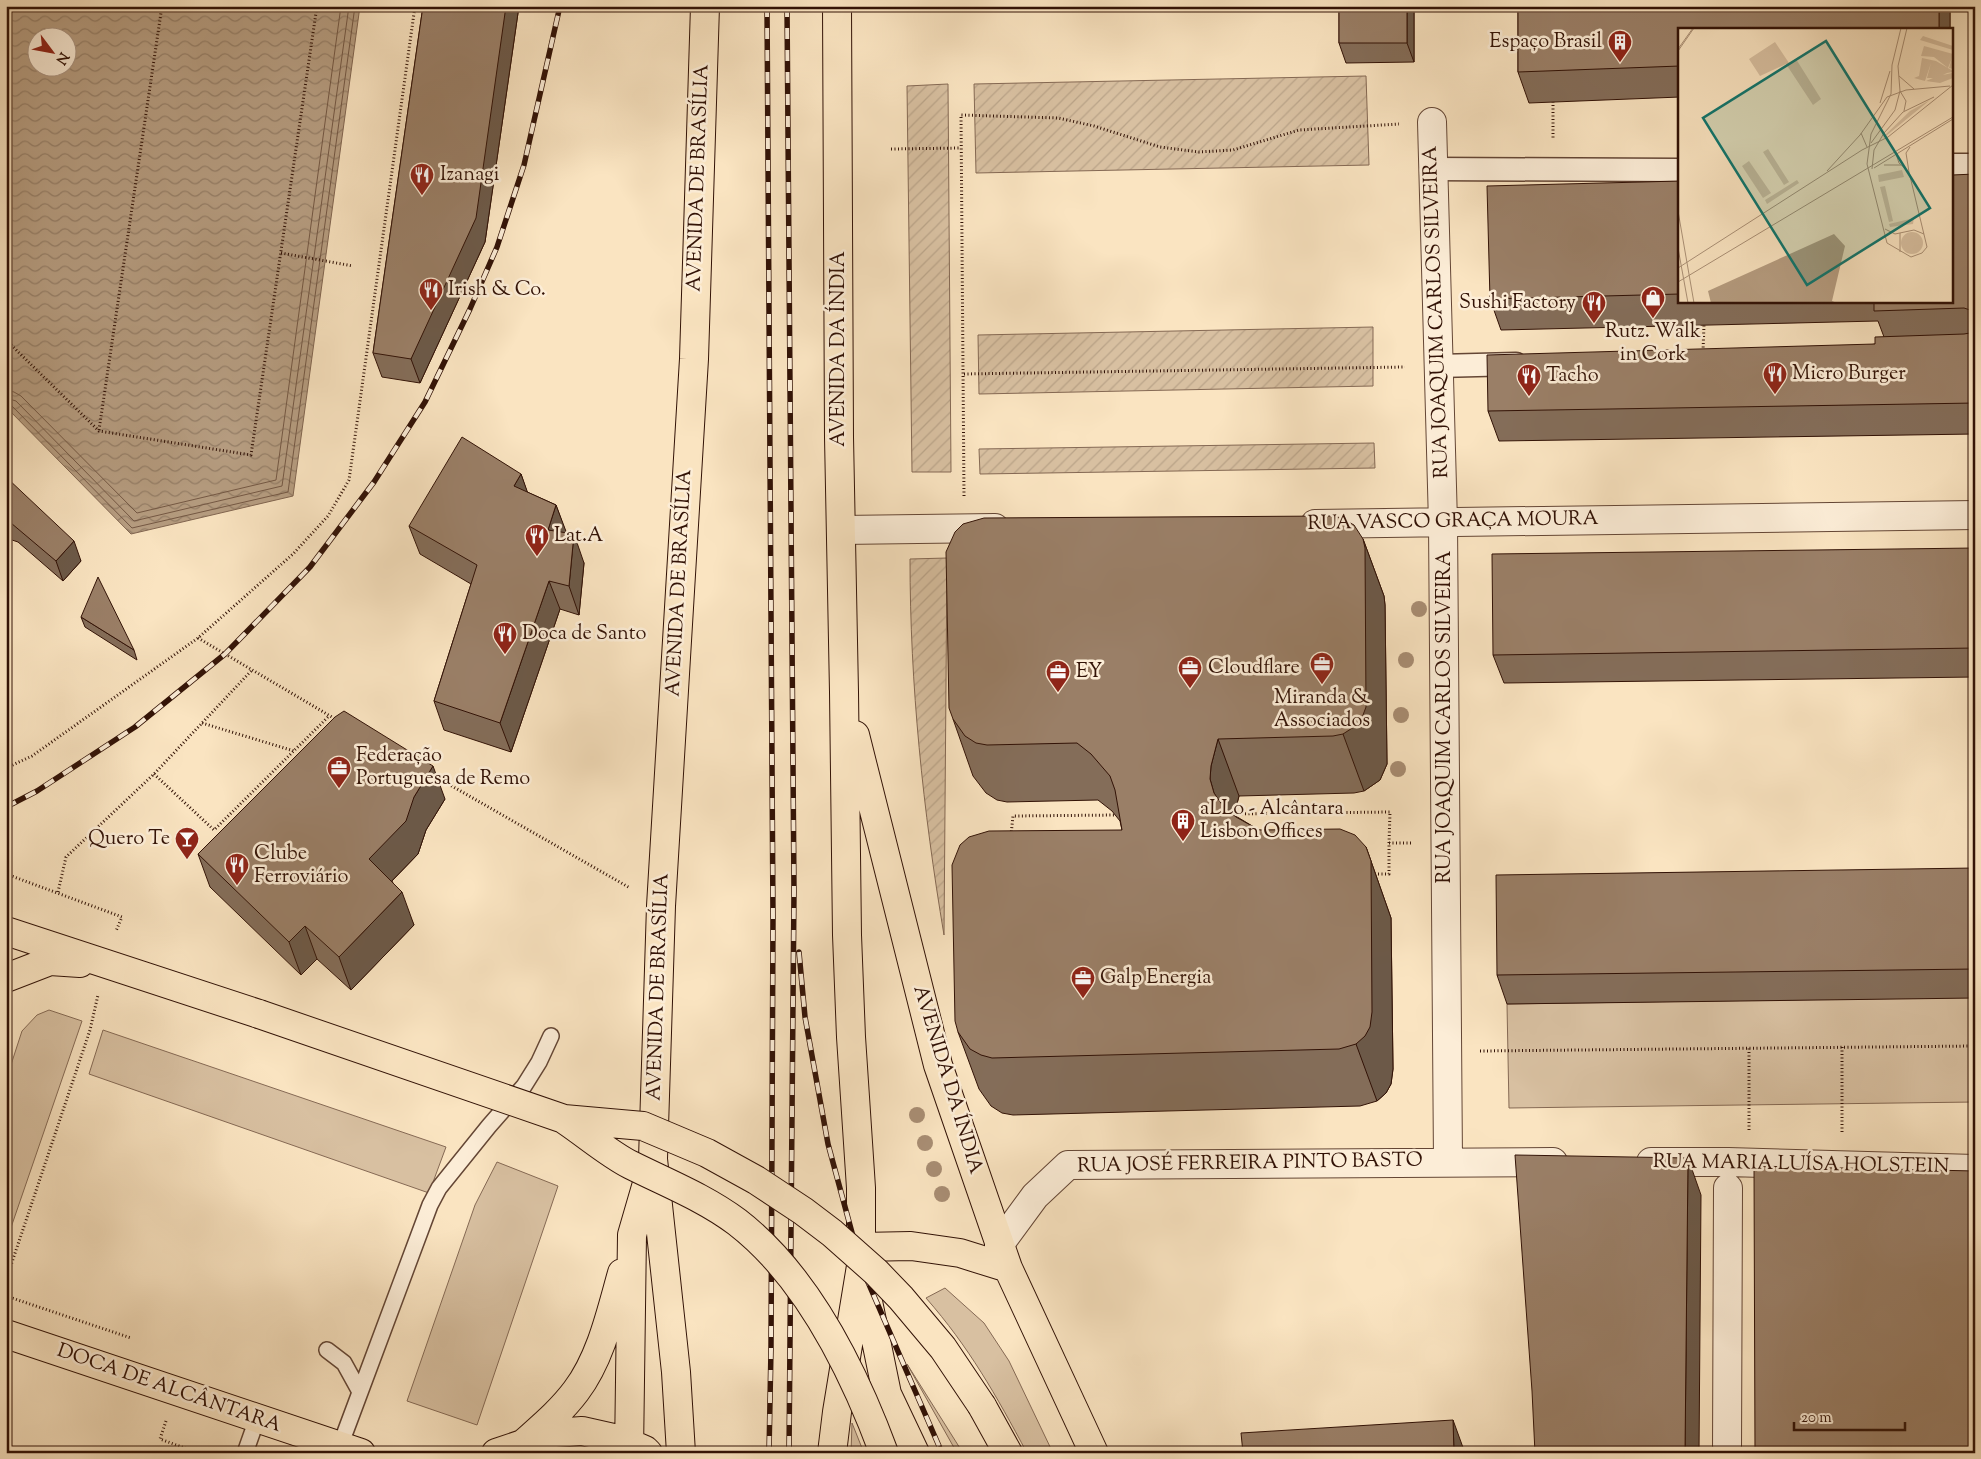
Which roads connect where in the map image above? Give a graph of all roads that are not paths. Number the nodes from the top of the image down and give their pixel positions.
1 (705, 6) edge
2 (837, 6) edge
3 (1432, 122) road end
4 (1954, 165) edge
5 (1975, 165) edge
6 (1434, 169) junction
7 (1678, 170) edge
8 (1536, 364) edge
9 (1438, 366) junction
10 (1975, 515) edge
11 (1443, 522) junction
12 (1294, 524) edge
13 (1024, 528) edge
14 (841, 530) junction
15 (844, 692) junction
16 (6, 931) edge
17 (104, 964) junction
18 (6, 978) edge
19 (551, 1036) dead end
20 (564, 1119) junction
21 (653, 1159) junction
22 (1448, 1162) junction
23 (1580, 1162) edge
24 (1630, 1162) edge
25 (1975, 1169) edge
26 (1728, 1188) dead end
27 (632, 1235) junction
28 (1004, 1256) junction
29 (861, 1257) junction
30 (6, 1334) edge
31 (327, 1350) dead end
32 (676, 1372) junction
33 (360, 1392) junction
34 (257, 1419) junction
35 (524, 1443) junction
36 (635, 1449) edge
37 (351, 1450) edge
38 (245, 1453) edge
39 (496, 1453) edge
40 (654, 1453) edge
41 (681, 1453) edge
42 (832, 1453) edge
43 (884, 1453) edge
44 (915, 1453) edge
45 (1008, 1453) edge
46 (1094, 1453) edge
47 (1727, 1453) edge

1 - 21 main road, AVENIDA DE BRASÍLIA
2 - 14 main road, AVENIDA DA ÍNDIA
3 - 6 street, RUA JOAQUIM CARLOS SILVEIRA
4 - 5 street
6 - 7 street
6 - 9 street, RUA JOAQUIM CARLOS SILVEIRA
8 - 9 street
9 - 11 street, RUA JOAQUIM CARLOS SILVEIRA
10 - 11 street, RUA VASCO GRAÇA MOURA
11 - 12 street, RUA VASCO GRAÇA MOURA
11 - 22 street, RUA JOAQUIM CARLOS SILVEIRA
13 - 14 street
14 - 15 main road, AVENIDA DA ÍNDIA
15 - 28 main road, AVENIDA DA ÍNDIA
15 - 29 main road, AVENIDA DA ÍNDIA
16 - 17 main road
17 - 18 main road
17 - 20 main road, bridge
19 - 33 lane
20 - 43 main road, bridge
20 - 45 main road, bridge
21 - 27 main road, AVENIDA DE BRASÍLIA
21 - 32 main road, AVENIDA DE BRASÍLIA
22 - 23 street
22 - 28 street, RUA JOSÉ FERREIRA PINTO BASTO
24 - 25 street, RUA MARIA LUÍSA HOLSTEIN
26 - 47 street
27 - 35 main road
27 - 36 main road, AVENIDA DE BRASÍLIA
28 - 29 main road
28 - 46 main road, AVENIDA DA ÍNDIA
29 - 42 main road, AVENIDA DA ÍNDIA
29 - 44 main road
30 - 34 main road, DOCA DE ALCÂNTARA
31 - 33 lane
32 - 40 main road
32 - 41 main road, AVENIDA DE BRASÍLIA
33 - 37 lane
34 - 37 main road, DOCA DE ALCÂNTARA
34 - 38 lane
35 - 36 main road
35 - 39 main road

